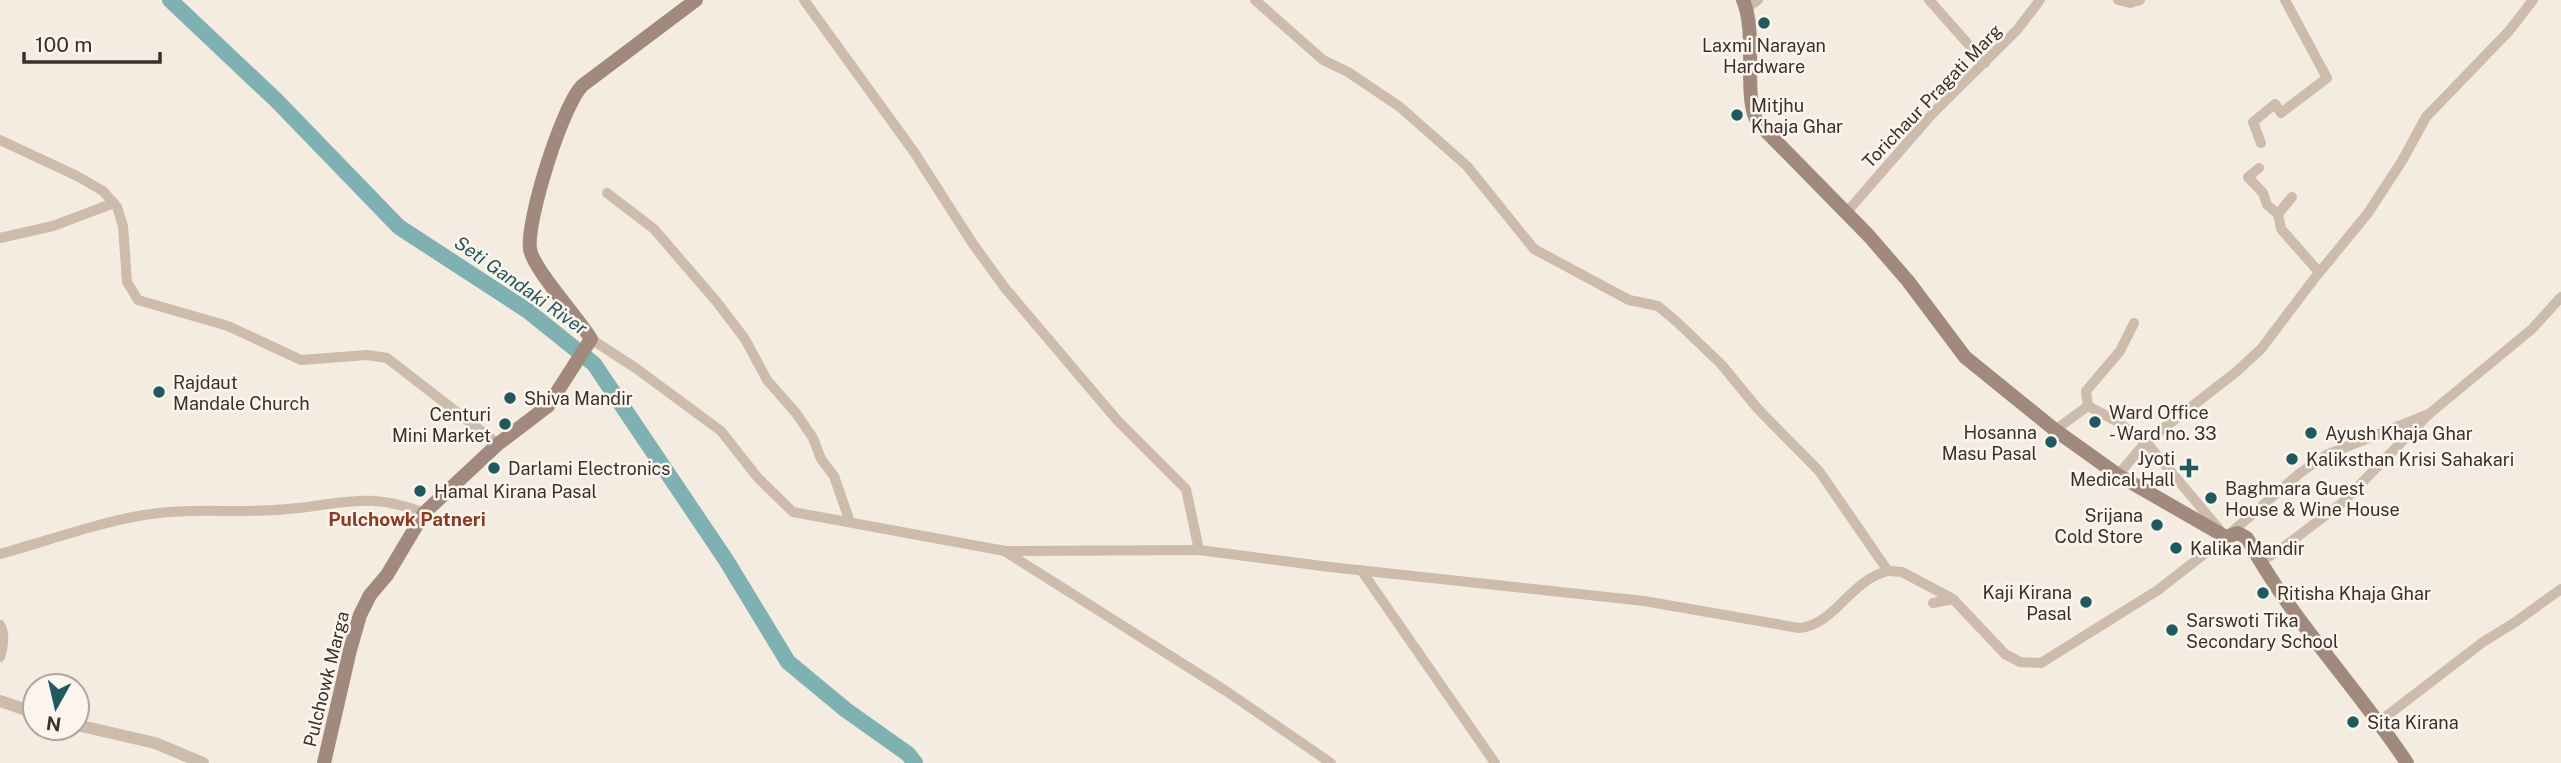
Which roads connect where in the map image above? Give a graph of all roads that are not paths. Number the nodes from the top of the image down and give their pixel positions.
1 (696, 0) edge
2 (804, 0) edge
3 (1255, 0) edge
4 (1929, 0) edge
5 (2040, 0) edge
6 (2118, 0) edge
7 (2140, 0) edge
8 (2285, 0) edge
9 (2533, 0) edge
10 (1749, 3) edge
11 (1985, 63) junction
12 (0, 140) edge
13 (2261, 143) dead end
14 (2259, 167) dead end
15 (607, 193) dead end
16 (2292, 197) dead end
17 (114, 203) junction
18 (1846, 212) junction
19 (2278, 214) junction
20 (0, 238) edge
21 (2319, 272) junction
22 (2561, 297) edge
23 (2134, 323) dead end
24 (591, 339) junction
25 (2088, 405) junction
26 (2429, 414) junction
27 (2055, 430) junction
28 (2146, 442) junction
29 (498, 444) junction
30 (2118, 475) junction
31 (424, 513) junction
32 (850, 523) junction
33 (2226, 537) junction
34 (1199, 550) junction
35 (1005, 551) junction
36 (0, 554) edge
37 (2260, 562) junction
38 (1361, 570) junction
39 (1888, 571) junction
40 (2561, 589) edge
41 (1953, 599) junction
42 (1933, 603) dead end
43 (0, 625) edge
44 (0, 657) edge
45 (0, 701) edge
46 (21, 708) edge
47 (2380, 722) junction
48 (91, 727) edge
49 (203, 763) edge
50 (324, 763) edge
51 (1331, 763) edge
52 (1495, 763) edge
53 (2407, 763) edge

1 - 24 main road
2 - 34 street
3 - 39 street
4 - 11 street
5 - 11 street, Torichaur Pragati Marg
6 - 7 street
8 - 13 street
9 - 21 street
10 - 18 main road
11 - 18 street, Torichaur Pragati Marg
12 - 17 street
14 - 19 street
15 - 32 street
16 - 19 street
17 - 20 street
17 - 29 street
18 - 27 main road
19 - 21 street
21 - 28 street
22 - 26 street
23 - 25 street
24 - 29 main road, Pulchowk Marga
24 - 32 street
25 - 27 street
25 - 28 street
26 - 33 street
26 - 37 street
27 - 30 main road
28 - 30 street
28 - 33 street
29 - 31 main road, Pulchowk Marga
30 - 33 main road
31 - 36 street
31 - 50 main road, Pulchowk Marga
32 - 35 street
33 - 37 main road
33 - 41 street
34 - 35 street
34 - 38 street
35 - 51 street
37 - 47 main road
38 - 39 street
38 - 52 street
39 - 41 street
40 - 47 street
41 - 42 street
43 - 44 street
45 - 46 street
47 - 53 main road
48 - 49 street

